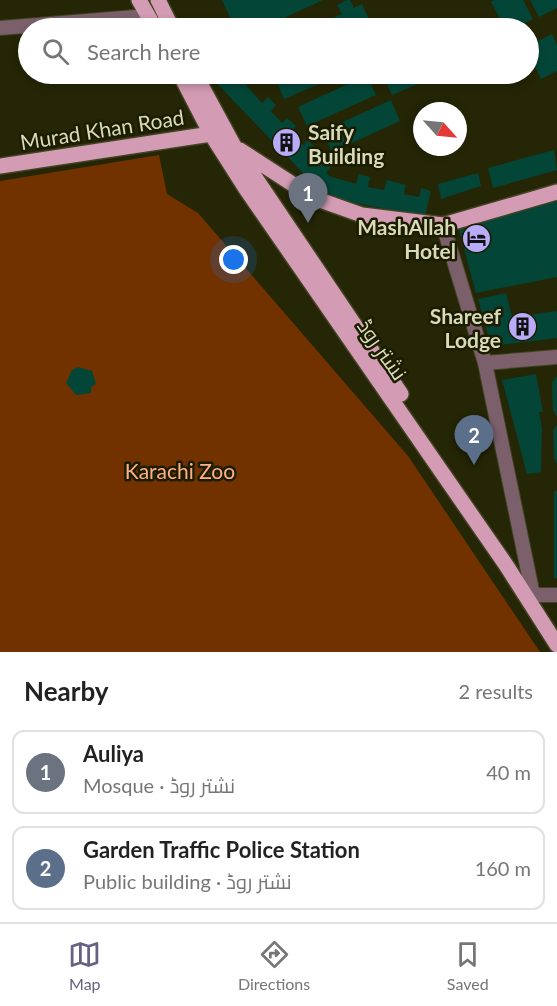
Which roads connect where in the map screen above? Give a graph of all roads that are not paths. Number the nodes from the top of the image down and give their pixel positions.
1 (139, 0) edge
2 (158, 0) edge
3 (149, 18) edge
4 (167, 18) edge
5 (18, 27) edge
6 (0, 28) edge
7 (185, 84) edge
8 (200, 84) edge
9 (211, 134) junction
10 (234, 146) junction
11 (0, 166) edge
12 (557, 192) edge
13 (443, 225) junction
14 (557, 357) edge
15 (484, 363) junction
16 (557, 595) edge
17 (533, 596) junction
18 (557, 631) edge
19 (557, 645) edge

1 - 3 main road
2 - 4 main road
5 - 6 street
7 - 9 main road, نشتر روڈ
8 - 10 main road, نشتر روڈ
9 - 10 main road
9 - 11 main road, Murad Khan Road
9 - 19 main road, نشتر روڈ
10 - 13 main road
10 - 17 main road, نشتر روڈ
12 - 13 main road
13 - 15 street
14 - 15 street
15 - 17 street
16 - 17 street
17 - 18 main road, نشتر روڈ

